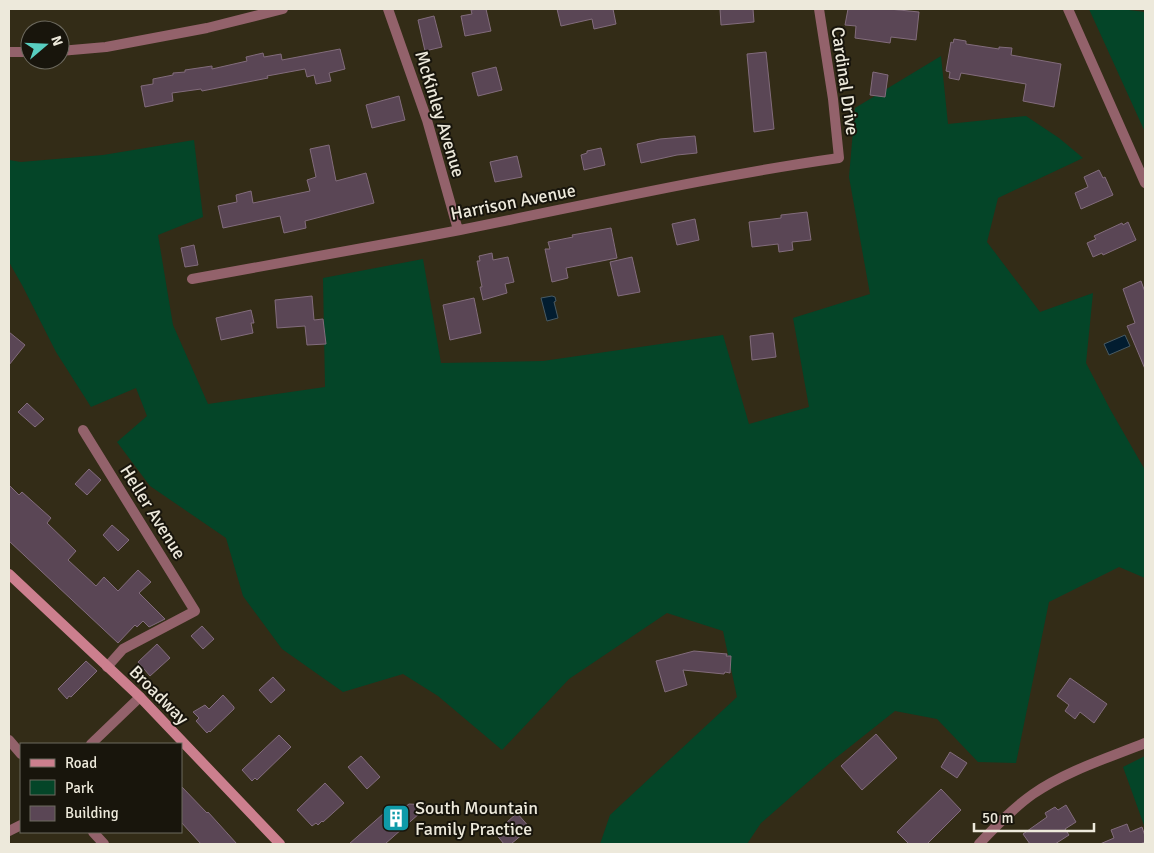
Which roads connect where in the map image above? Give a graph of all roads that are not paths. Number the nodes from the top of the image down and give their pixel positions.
1 (283, 9) edge
2 (388, 9) edge
3 (819, 9) edge
4 (1068, 9) edge
5 (70, 51) edge
6 (839, 158) joint
7 (1145, 183) edge
8 (458, 230) junction
9 (192, 279) dead end
10 (83, 430) dead end
11 (9, 574) edge
12 (107, 667) junction
13 (140, 697) junction
14 (9, 740) edge
15 (92, 743) edge
16 (1145, 743) edge
17 (20, 753) edge
18 (94, 833) edge
19 (104, 844) edge
20 (280, 844) edge
21 (979, 844) edge

1 - 5 street
2 - 8 street, McKinley Avenue
3 - 6 street, Cardinal Drive
4 - 7 street
6 - 8 street, Harrison Avenue
8 - 9 street, Harrison Avenue
10 - 12 street, Heller Avenue
11 - 12 main road, Broadway
12 - 13 main road, Broadway
13 - 15 street
13 - 20 main road, Broadway
14 - 17 street
16 - 21 street
18 - 19 street

